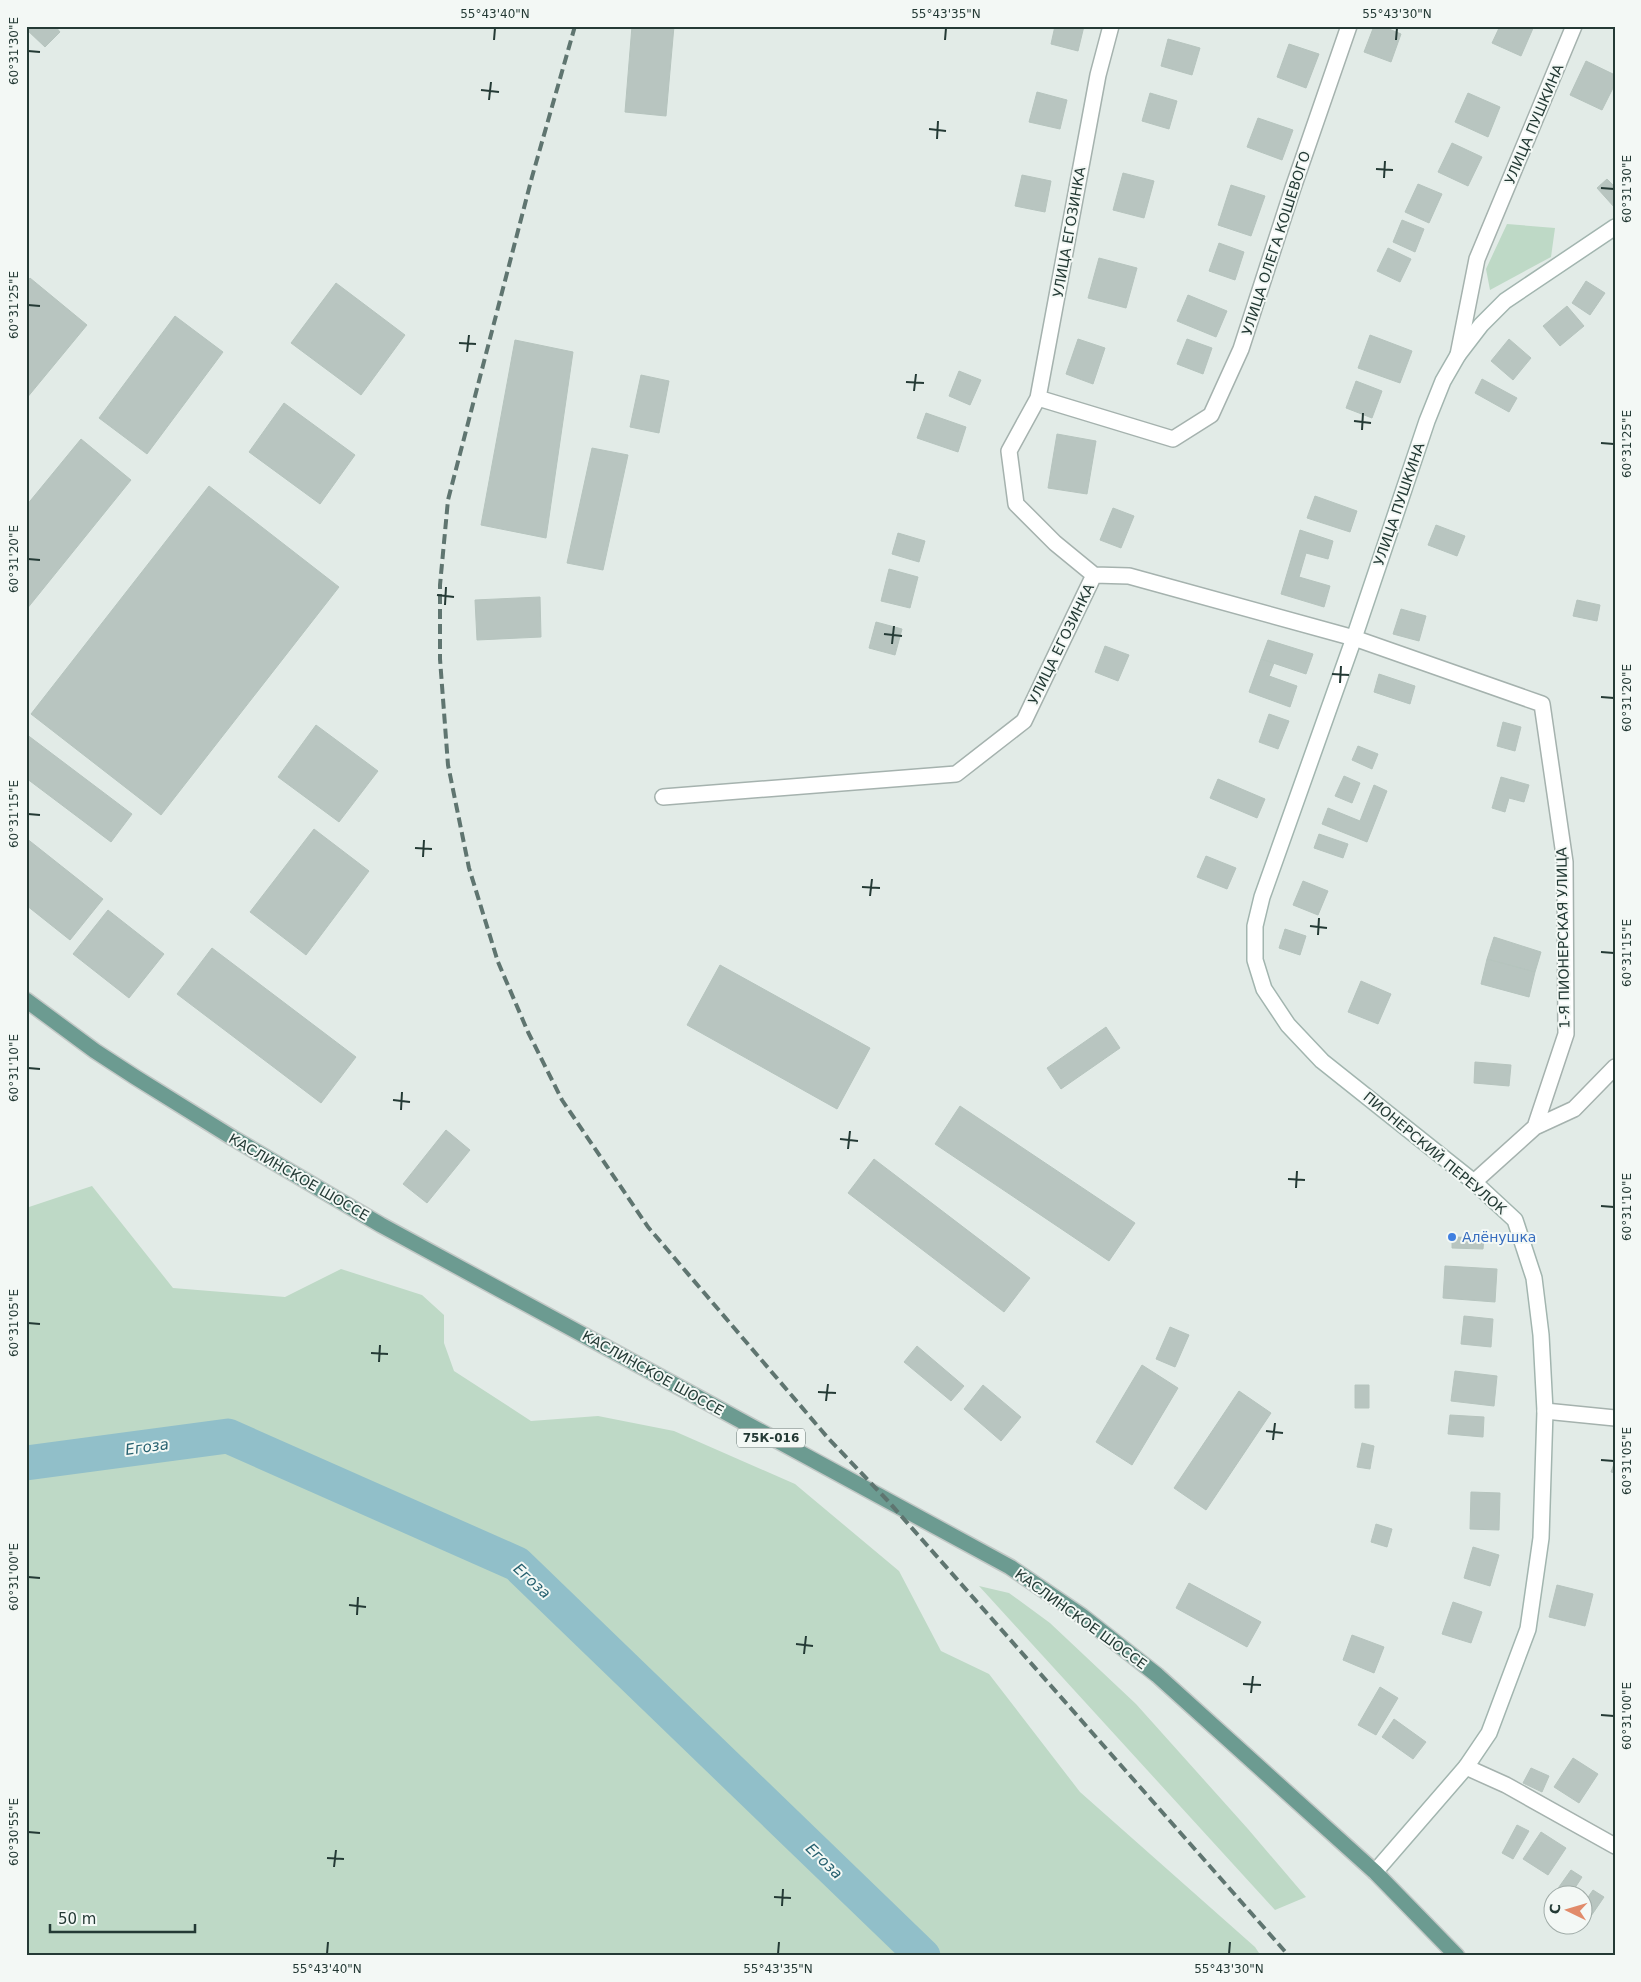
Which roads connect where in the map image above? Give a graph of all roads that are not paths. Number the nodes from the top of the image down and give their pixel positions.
1 (1111, 26) edge
2 (1349, 26) edge
3 (1574, 26) edge
4 (1615, 227) edge
5 (1458, 355) junction
6 (1038, 398) junction
7 (1094, 576) junction
8 (1354, 638) junction
9 (663, 797) dead end
10 (1264, 990) joint
11 (26, 1000) edge
12 (1615, 1067) edge
13 (1535, 1127) junction
14 (1474, 1182) junction
15 (1546, 1411) junction
16 (1615, 1418) edge
17 (1466, 1767) junction
18 (1615, 1846) edge
19 (1375, 1872) junction
20 (1457, 1956) edge

1 - 6 street, УЛИЦА ЕГОЗИНКА
2 - 6 street, УЛИЦА ОЛЕГА КОШЕВОГО
3 - 5 street, УЛИЦА ПУШКИНА
4 - 5 street
5 - 8 street, УЛИЦА ПУШКИНА
6 - 7 street, УЛИЦА ЕГОЗИНКА
7 - 8 street
7 - 9 street, УЛИЦА ЕГОЗИНКА
8 - 10 street, УЛИЦА ПУШКИНА
8 - 13 street, 1-Я ПИОНЕРСКАЯ УЛИЦА
10 - 14 street, ПИОНЕРСКИЙ ПЕРЕУЛОК
11 - 19 main road, КАСЛИНСКОЕ ШОССЕ / 75К-016
12 - 13 street
13 - 14 street
14 - 15 street, ПИОНЕРСКИЙ ПЕРЕУЛОК
15 - 16 street
15 - 17 street, ПИОНЕРСКИЙ ПЕРЕУЛОК
17 - 18 street
17 - 19 street, ПИОНЕРСКИЙ ПЕРЕУЛОК
19 - 20 main road, КАСЛИНСКОЕ ШОССЕ / 75К-016

